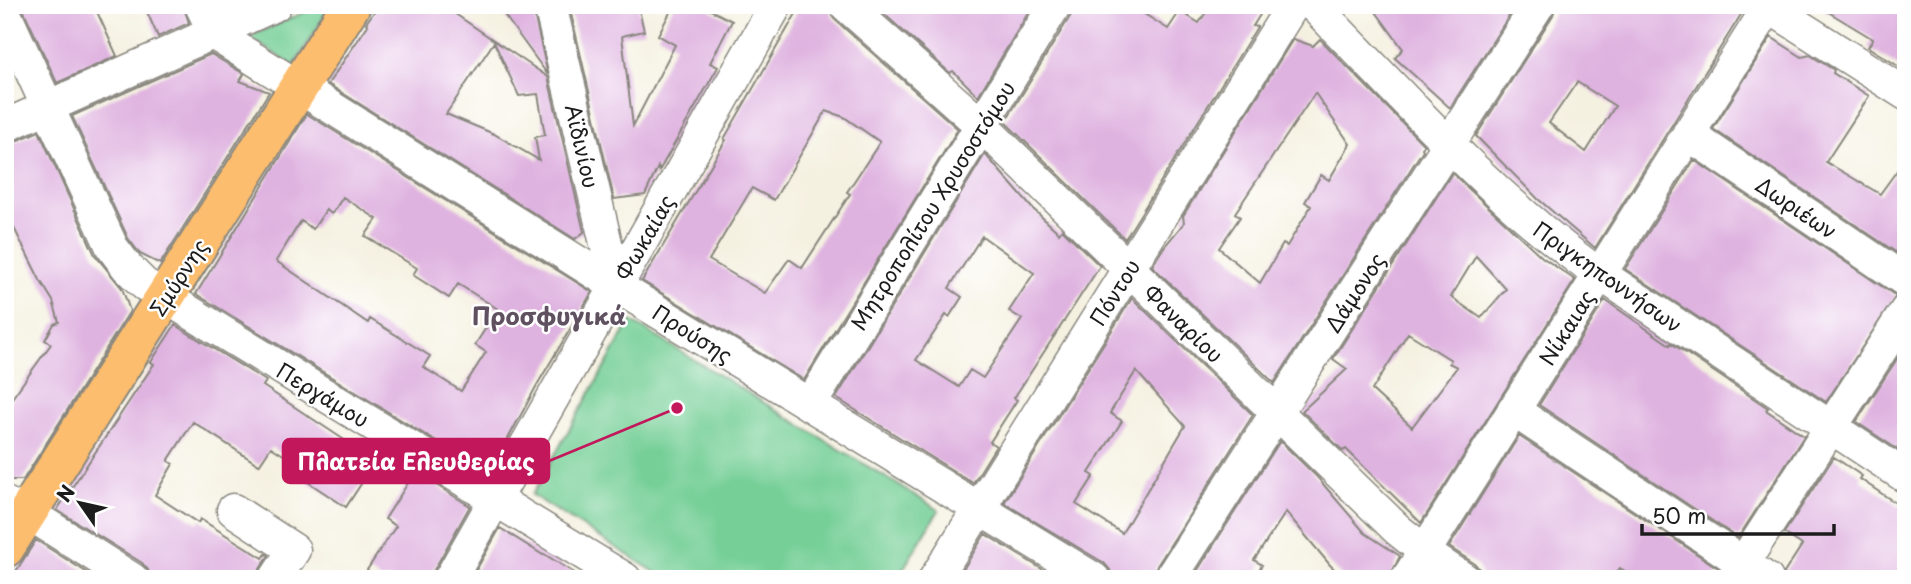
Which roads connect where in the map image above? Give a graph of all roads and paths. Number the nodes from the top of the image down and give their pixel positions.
1 (275, 5) edge
2 (351, 5) edge
3 (550, 5) edge
4 (776, 5) edge
5 (846, 5) edge
6 (1055, 5) edge
7 (1293, 5) edge
8 (1313, 5) edge
9 (1538, 5) edge
10 (1769, 6) edge
11 (5, 14) edge
12 (208, 19) edge
13 (298, 88) junction
14 (1906, 94) edge
15 (48, 106) junction
16 (981, 125) junction
17 (5, 126) edge
18 (1688, 134) junction
19 (1450, 143) junction
20 (1128, 270) junction
21 (1600, 274) junction
22 (1906, 281) edge
23 (616, 286) junction
24 (165, 297) junction
25 (1906, 311) edge
26 (810, 405) junction
27 (1513, 410) junction
28 (1278, 412) junction
29 (1831, 428) junction
30 (1906, 478) edge
31 (495, 499) junction
32 (17, 508) edge
33 (979, 508) junction
34 (233, 510) dead end
35 (5, 548) edge
36 (1424, 551) junction
37 (1748, 574) edge
38 (132, 579) edge
39 (275, 579) edge
40 (450, 579) edge
41 (625, 579) edge
42 (935, 579) edge
43 (1094, 579) edge
44 (1171, 579) edge
45 (1407, 579) edge
46 (1464, 579) edge

1 - 12 street
2 - 13 main road, Σμύρνης
3 - 23 street, Αϊδινίου
4 - 23 street, Φωκαίας
5 - 16 street, Φαναρίου
6 - 16 street, Μητροπολίτου Χρυσοστόμου
7 - 20 street, Πόντου
8 - 19 street, Πριγκηποννήσων
9 - 19 street, Δάμονος
10 - 14 street
10 - 18 street, Νίκαιας
11 - 15 street, Περγάμου
12 - 13 street, Προύσης
12 - 15 street
13 - 23 street, Προύσης
13 - 24 main road, Σμύρνης
15 - 17 street
15 - 24 street, Περγάμου
16 - 20 street, Φαναρίου
16 - 26 street, Μητροπολίτου Χρυσοστόμου
18 - 21 street, Νίκαιας
18 - 22 street, Δωριέων
19 - 21 street, Πριγκηποννήσων
19 - 28 street, Δάμονος
20 - 28 street, Φαναρίου
20 - 33 street, Πόντου
21 - 27 street, Νίκαιας
21 - 29 street, Πριγκηποννήσων
23 - 26 street, Προύσης
23 - 31 street, Φωκαίας
24 - 31 street, Περγάμου
24 - 32 main road, Σμύρνης
25 - 29 street
26 - 33 street, Προύσης
27 - 36 street, Νίκαιας
27 - 37 street
28 - 36 street, Φαναρίου
28 - 44 street, Δάμονος
29 - 30 street, Πριγκηποννήσων
29 - 37 street
31 - 40 street, Φωκαίας
31 - 41 street, Περγάμου
32 - 35 main road, Σμύρνης
32 - 38 street
33 - 42 street, Πόντου
33 - 43 street, Προύσης
34 - 39 street
36 - 45 street, Νίκαιας
36 - 46 street, Φαναρίου

